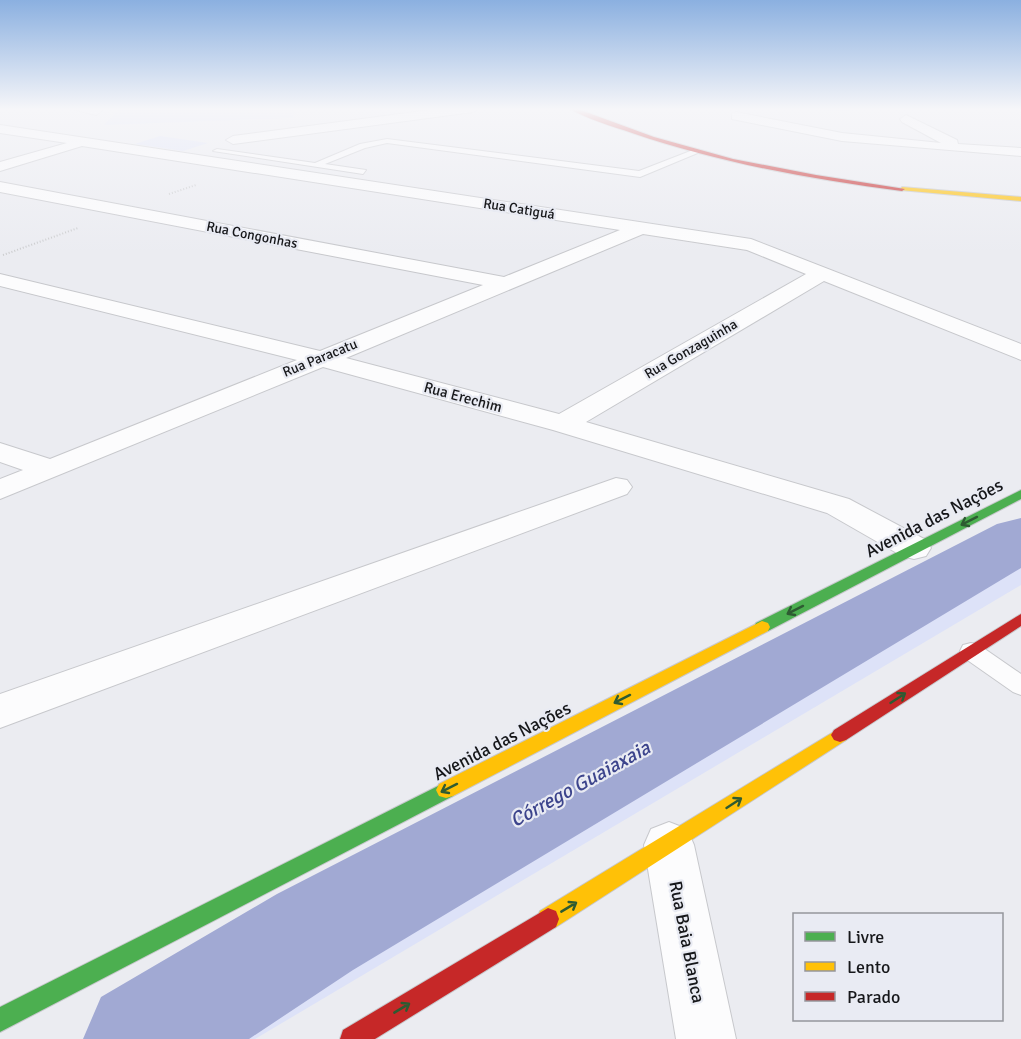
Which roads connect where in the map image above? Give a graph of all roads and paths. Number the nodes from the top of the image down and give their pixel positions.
1 (37, 156) edge
2 (173, 156) edge
3 (256, 156) edge
4 (339, 156) edge
5 (513, 156) edge
6 (685, 156) edge
7 (721, 156) edge
8 (754, 156) edge
9 (316, 165) junction
10 (0, 167) edge
11 (363, 172) dead end
12 (0, 187) edge
13 (1021, 192) edge
14 (1021, 199) edge
15 (641, 228) junction
16 (820, 275) junction
17 (0, 280) edge
18 (504, 283) junction
19 (1021, 354) edge
20 (319, 358) junction
21 (563, 424) junction
22 (0, 452) edge
23 (51, 470) junction
24 (616, 487) dead end
25 (0, 490) edge
26 (1021, 494) edge
27 (914, 548) junction
28 (1021, 619) edge
29 (971, 651) junction
30 (1021, 686) edge
31 (0, 711) edge
32 (669, 845) junction
33 (0, 1020) edge
34 (352, 1039) edge
35 (706, 1039) edge

1 - 10 street
2 - 15 street, Rua Catiguá
3 - 9 lane
4 - 9 lane
5 - 6 lane
7 - 14 main road
8 - 13 main road
9 - 11 lane
12 - 18 street, Rua Congonhas
15 - 16 street, Rua Catiguá
15 - 18 street, Rua Paracatu
16 - 19 street, Rua Catiguá
16 - 21 street, Rua Gonzaguinha
17 - 20 street, Rua Erechim
18 - 20 street, Rua Paracatu
20 - 21 street, Rua Erechim
20 - 23 street, Rua Paracatu
21 - 27 street, Rua Erechim
22 - 23 street
23 - 25 street, Rua Paracatu
24 - 31 street
26 -> 27 main road, Avenida das Nações
27 -> 33 main road, Avenida das Nações
28 - 29 main road
29 - 30 lane
32 -> 29 main road
34 -> 32 main road
32 - 35 street, Rua Baia Blanca

